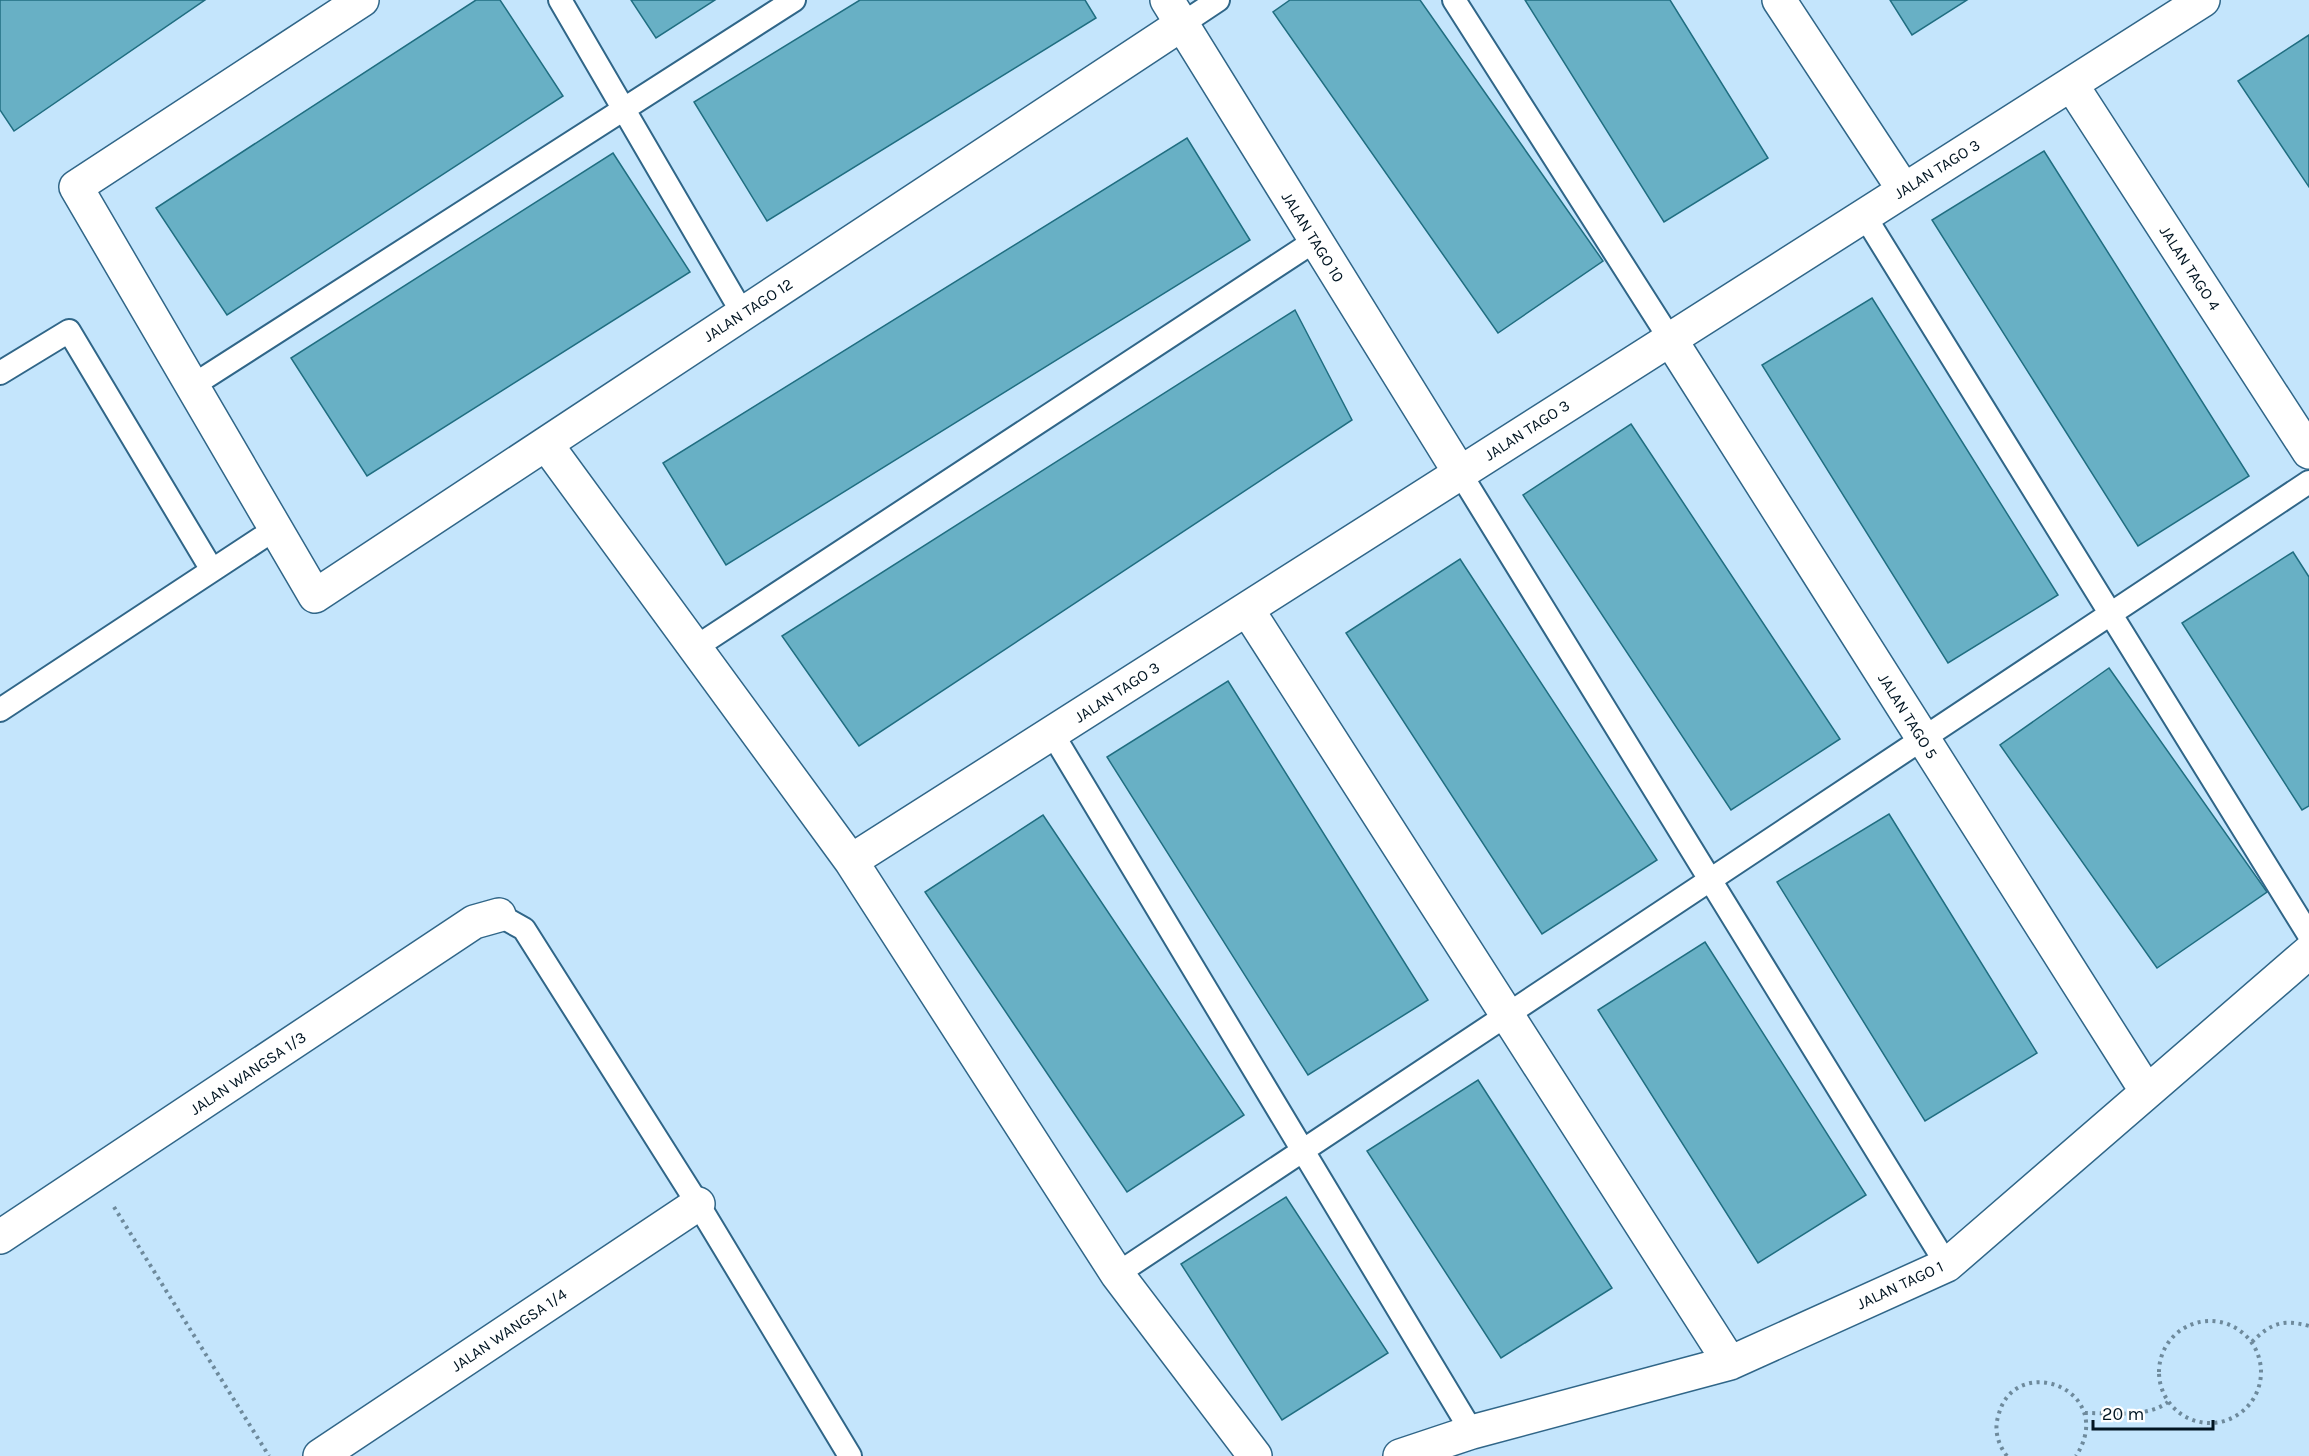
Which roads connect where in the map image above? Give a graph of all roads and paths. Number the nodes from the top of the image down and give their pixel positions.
1 (363, 0) edge
2 (560, 0) edge
3 (794, 0) edge
4 (1218, 0) edge
5 (1454, 0) edge
6 (1779, 0) edge
7 (2203, 0) edge
8 (1175, 12) edge
9 (2071, 84) junction
10 (624, 109) junction
11 (1904, 190) junction
12 (1864, 215) junction
13 (1316, 240) junction
14 (742, 314) junction
15 (1670, 339) junction
16 (0, 374) edge
17 (192, 386) junction
18 (546, 444) junction
19 (2309, 452) edge
20 (1460, 473) junction
21 (2309, 482) edge
22 (275, 529) junction
23 (212, 570) junction
24 (1247, 609) junction
25 (2110, 614) junction
26 (696, 647) junction
27 (0, 710) edge
28 (1052, 733) junction
29 (1923, 739) junction
30 (851, 861) junction
31 (1710, 880) junction
32 (499, 915) joint
33 (2309, 935) edge
34 (2309, 952) edge
35 (1507, 1015) junction
36 (2147, 1092) junction
37 (1303, 1150) junction
38 (94, 1176) junction
39 (698, 1204) junction
40 (0, 1237) edge
41 (1947, 1265) junction
42 (1117, 1274) junction
43 (2309, 1326) edge
44 (2252, 1342) junction
45 (1730, 1363) junction
46 (2168, 1402) junction
47 (2085, 1413) junction
48 (1472, 1432) junction
49 (268, 1456) edge
50 (320, 1456) edge
51 (850, 1456) edge
52 (1255, 1456) edge
53 (1401, 1456) edge
54 (2007, 1456) edge
55 (2076, 1456) edge

1 - 17 street
2 - 10 lane
3 - 10 lane
4 - 8 lane
5 - 15 lane
6 - 11 street
7 - 9 street, JALAN TAGO 3
8 - 13 street, JALAN TAGO 10
8 - 14 street, JALAN TAGO 12
9 - 11 street, JALAN TAGO 3
9 - 19 street, JALAN TAGO 4
10 - 14 lane
10 - 17 lane
11 - 12 street, JALAN TAGO 3
12 - 15 street, JALAN TAGO 3
12 - 25 lane
13 - 20 street, JALAN TAGO 10
13 - 26 lane
14 - 18 street, JALAN TAGO 12
15 - 20 street, JALAN TAGO 3
15 - 29 street, JALAN TAGO 5
16 - 23 lane
17 - 22 street
18 - 22 street, JALAN TAGO 12
18 - 26 street
20 - 24 street, JALAN TAGO 3
20 - 31 lane
21 - 25 lane
22 - 23 lane
23 - 27 lane
24 - 28 street, JALAN TAGO 3
24 - 35 street
25 - 29 lane
25 - 33 lane
26 - 30 street
28 - 30 street, JALAN TAGO 3
28 - 37 lane
29 - 31 lane
29 - 36 street, JALAN TAGO 5
30 - 42 street
31 - 35 lane
31 - 41 lane
32 - 38 street, JALAN WANGSA 1/3
32 - 39 lane
34 - 36 street, JALAN TAGO 1
35 - 37 lane
35 - 45 street
36 - 41 street, JALAN TAGO 1
37 - 42 lane
37 - 48 lane
38 - 40 street, JALAN WANGSA 1/3
38 - 49 path
39 - 50 street, JALAN WANGSA 1/4
39 - 51 lane
41 - 45 street, JALAN TAGO 1
42 - 52 street
43 - 44 path
44 - 46 path
44 - 46 path
45 - 48 street, JALAN TAGO 1
46 - 47 path
47 - 54 path
47 - 55 path
48 - 53 street, JALAN TAGO 1

